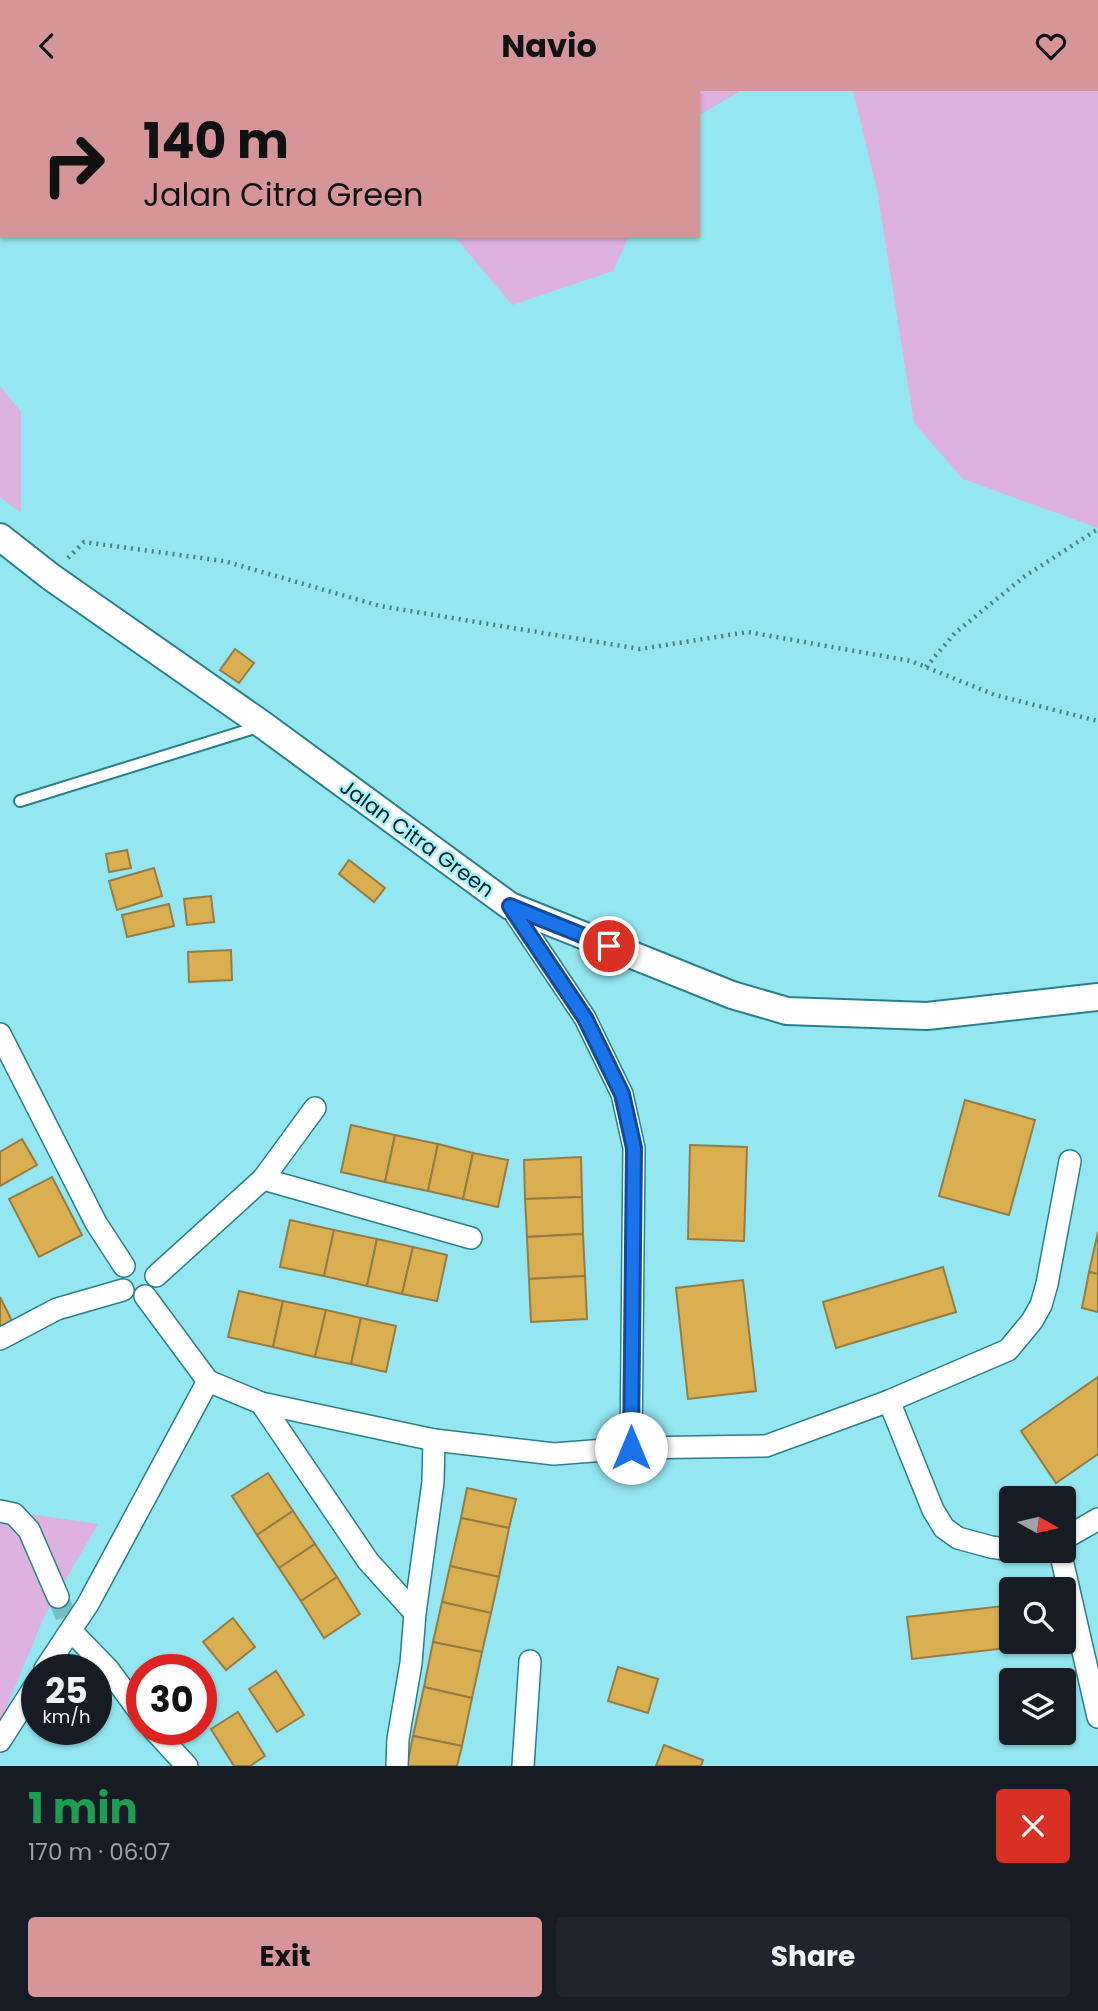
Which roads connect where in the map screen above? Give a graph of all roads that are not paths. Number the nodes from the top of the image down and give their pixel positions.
1 (0, 537) edge
2 (264, 725) junction
3 (20, 801) dead end
4 (510, 906) junction
5 (1098, 997) edge
6 (0, 1034) edge
7 (315, 1108) dead end
8 (1070, 1161) dead end
9 (263, 1179) junction
10 (471, 1238) dead end
11 (124, 1266) junction
12 (156, 1276) junction
13 (122, 1290) junction
14 (145, 1296) junction
15 (0, 1339) edge
16 (208, 1381) junction
17 (889, 1401) junction
18 (261, 1403) junction
19 (434, 1440) junction
20 (631, 1448) junction
21 (1098, 1506) edge
22 (0, 1511) edge
23 (1076, 1518) edge
24 (1098, 1519) edge
25 (1076, 1532) edge
26 (999, 1548) edge
27 (1063, 1563) edge
28 (58, 1597) tunnel mouth
29 (415, 1613) junction
30 (76, 1629) junction
31 (57, 1654) edge
32 (530, 1661) dead end
33 (126, 1693) edge
34 (21, 1708) edge
35 (1098, 1717) edge
36 (0, 1741) edge
37 (168, 1745) edge
38 (187, 1766) edge
39 (397, 1766) edge
40 (523, 1766) edge

1 - 2 street, Jalan Citra Green
2 - 3 lane
2 - 4 street, Jalan Citra Green
4 - 5 street, Jalan Citra Green
4 - 20 street
6 - 11 street
7 - 9 street
8 - 17 street
9 - 10 street
9 - 12 street
11 - 12 street
11 - 13 street
12 - 14 street
13 - 14 street
13 - 15 street
14 - 16 street
16 - 18 street
16 - 30 street
17 - 20 street
17 - 26 street
18 - 19 street
18 - 29 street
19 - 20 street
19 - 29 street
21 - 23 street
22 - 28 street
24 - 25 street
27 - 35 street
29 - 39 street
30 - 31 street
30 - 33 street
32 - 40 street
34 - 36 street
37 - 38 street

